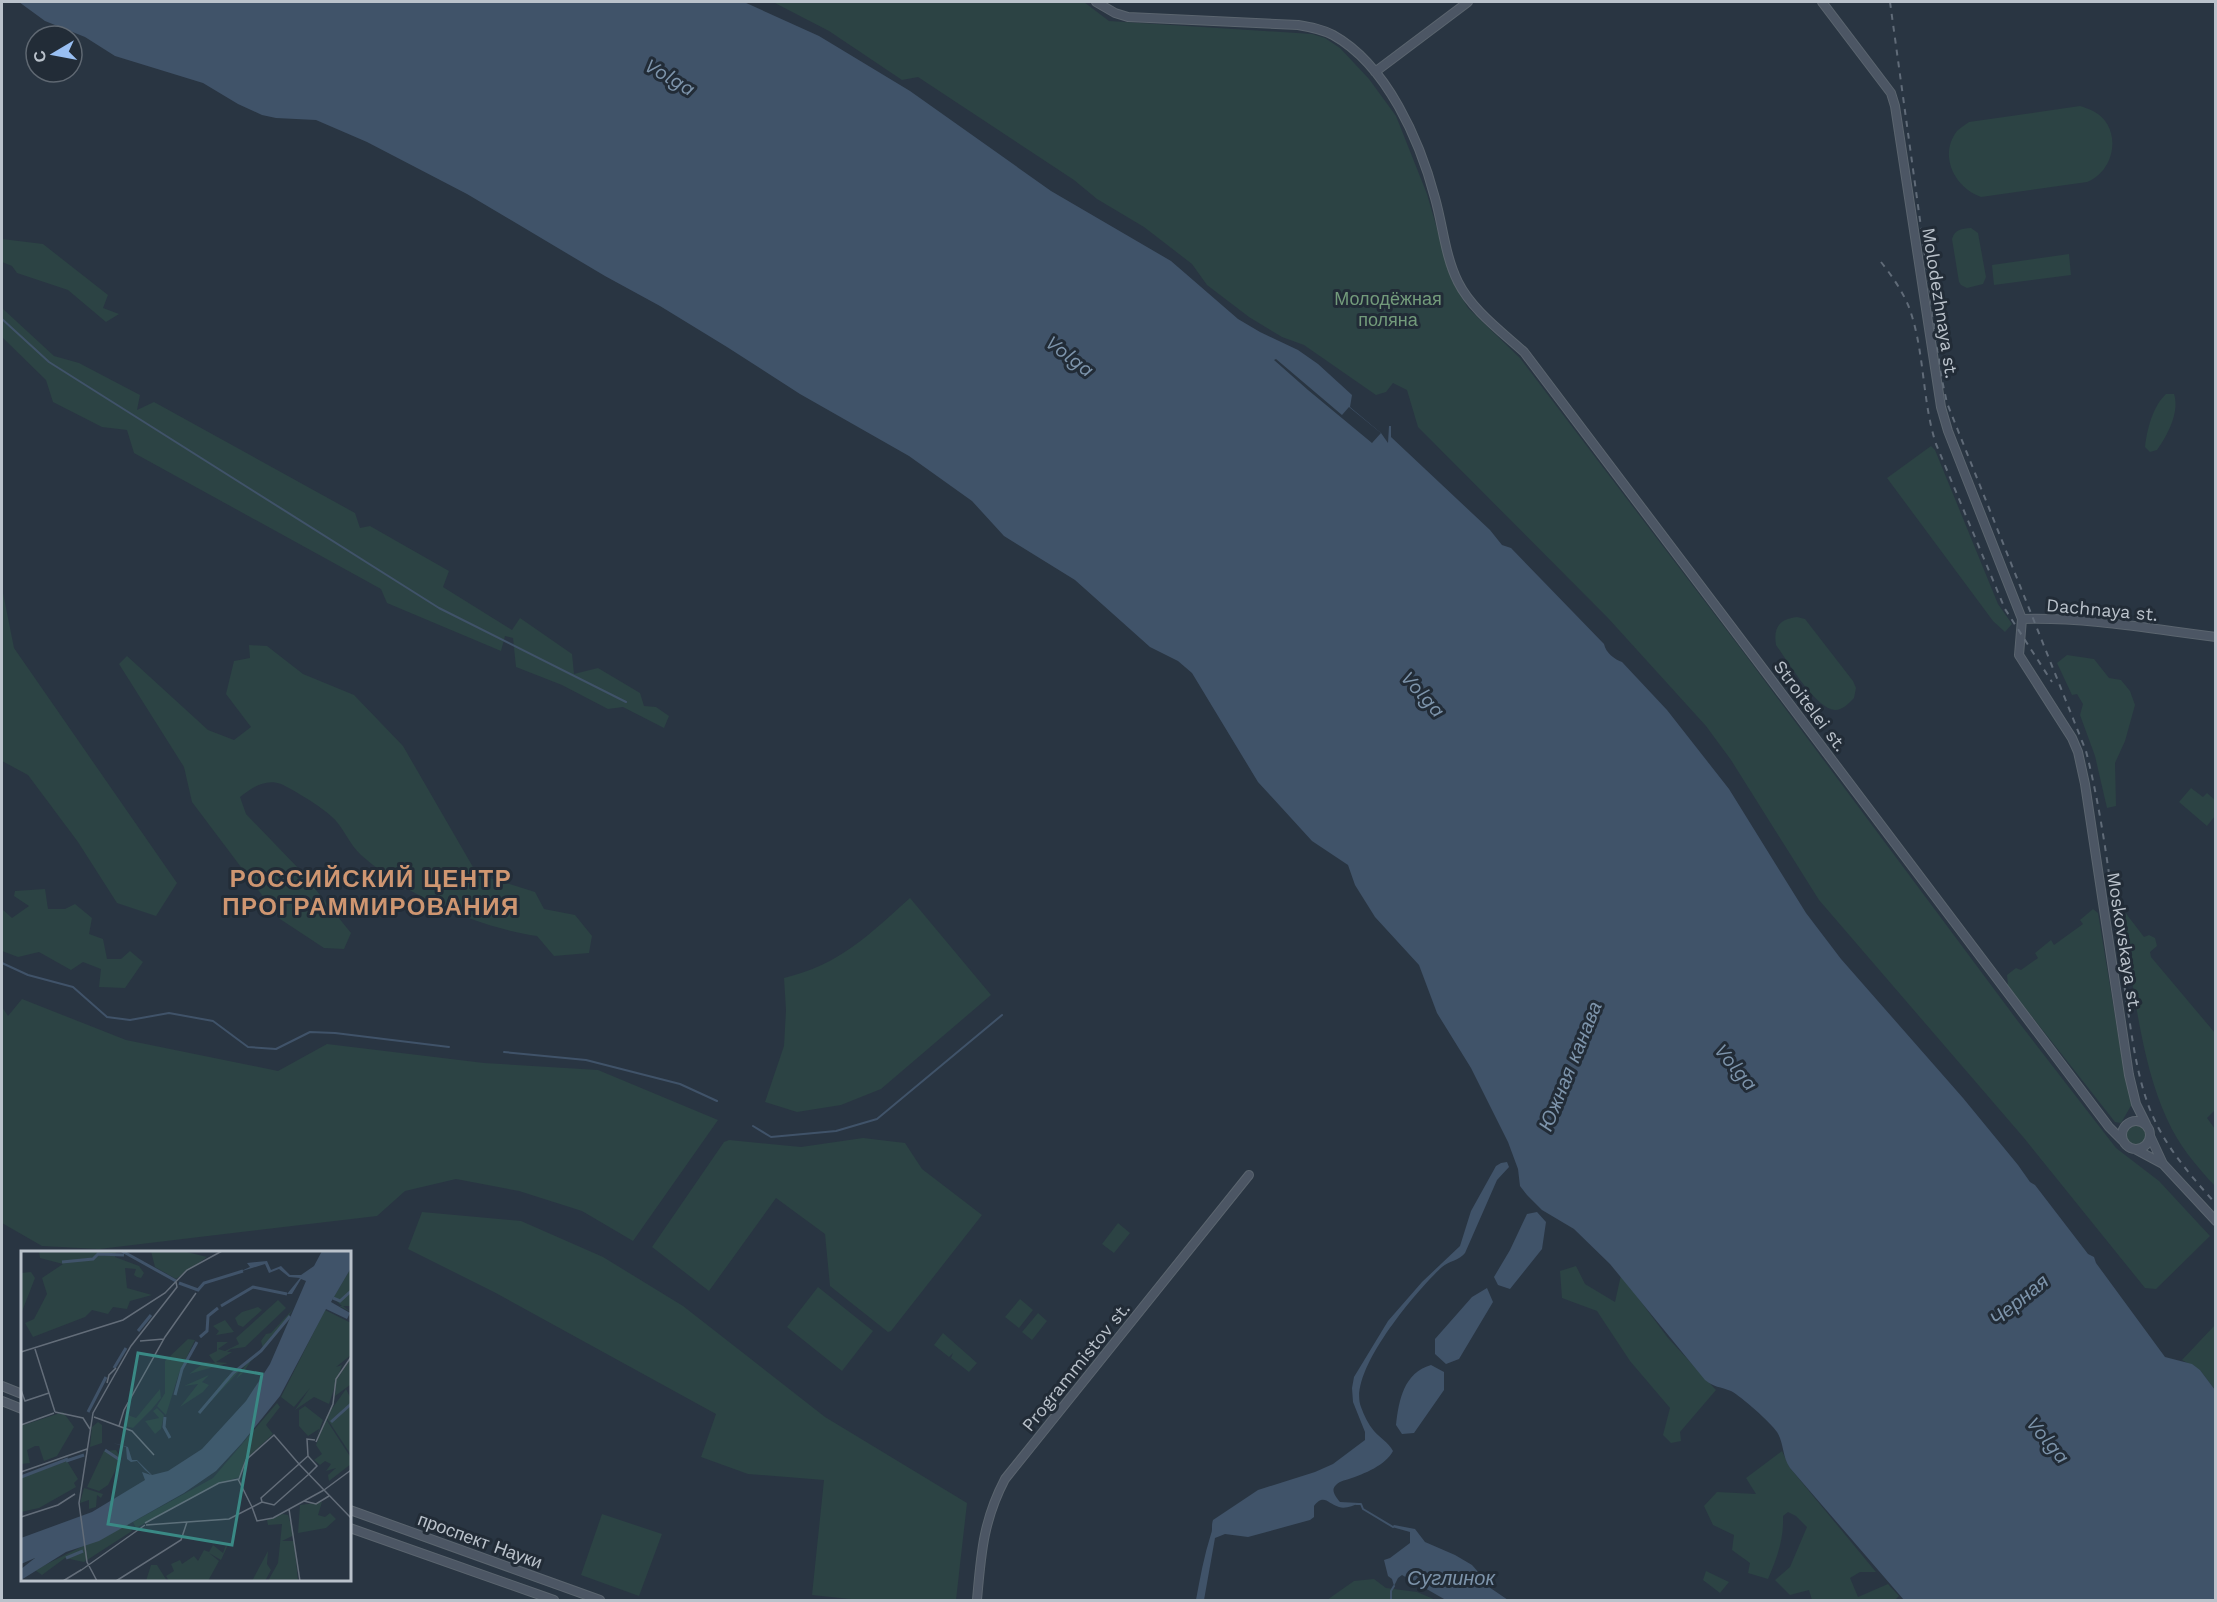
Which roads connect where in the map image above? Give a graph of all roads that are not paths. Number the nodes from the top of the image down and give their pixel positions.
1 (1096, 2) edge
2 (1468, 2) edge
3 (1822, 2) edge
4 (1375, 72) junction
5 (2022, 619) junction
6 (2216, 637) edge
7 (2019, 655) joint
8 (2136, 1104) junction
9 (2146, 1124) junction
10 (2126, 1126) junction
11 (2109, 1127) junction
12 (2150, 1137) junction
13 (2124, 1142) junction
14 (2134, 1149) junction
15 (2163, 1164) junction
16 (1249, 1174) dead end
17 (2216, 1221) edge
18 (2, 1386) edge
19 (21, 1394) edge
20 (2, 1401) edge
21 (21, 1409) edge
22 (351, 1510) edge
23 (351, 1528) edge
24 (554, 1600) edge
25 (600, 1600) edge
26 (977, 1600) edge

1 - 4 street, Stroitelei st.
2 - 4 street
3 - 5 street, Molodezhnaya st.
4 - 11 street, Stroitelei st.
5 - 6 street, Dachnaya st.
5 - 7 street, Dachnaya st.
7 - 8 street, Moskovskaya st.
8 - 9 street, Moskovskaya st.
8 - 10 street
9 - 10 street
9 - 12 street
10 - 11 street
10 - 13 street
11 - 13 street, Stroitelei st.
12 - 14 street
12 - 15 street
13 - 14 street
14 - 15 street
15 - 17 street
16 - 26 street, Programmistov st.
18 - 19 street
20 - 21 street
22 - 25 street, проспект Науки
23 - 24 street, проспект Науки

